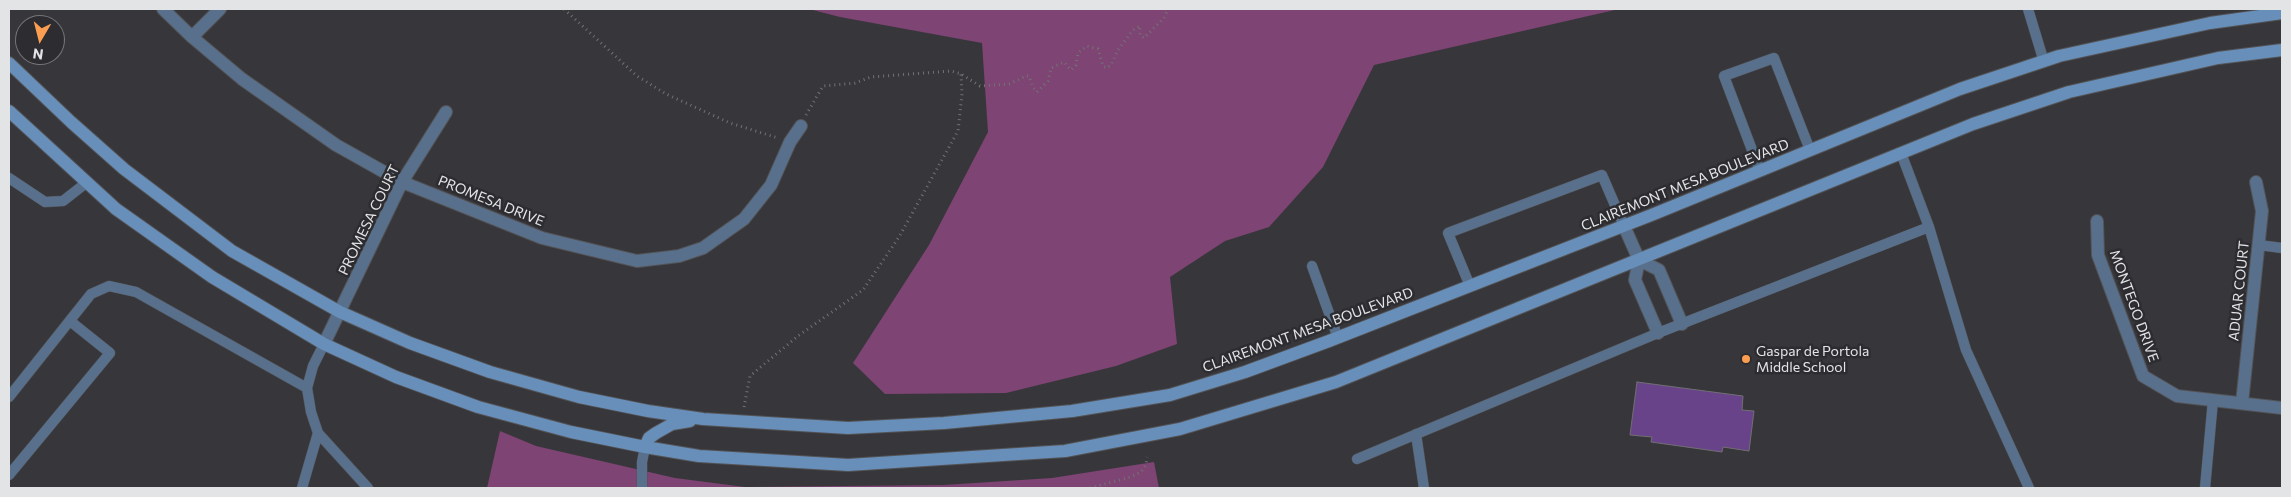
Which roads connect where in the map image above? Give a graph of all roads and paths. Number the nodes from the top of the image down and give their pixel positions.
1 (163, 9) edge
2 (220, 9) edge
3 (564, 9) edge
4 (1168, 9) edge
5 (2028, 9) edge
6 (2282, 13) edge
7 (192, 37) junction
8 (2282, 50) edge
9 (2044, 62) junction
10 (9, 63) edge
11 (961, 74) junction
12 (9, 111) edge
13 (446, 112) dead end
14 (801, 126) joint
15 (790, 142) junction
16 (1810, 150) junction
17 (1901, 153) junction
18 (1760, 171) junction
19 (9, 178) edge
20 (402, 182) junction
21 (2256, 182) dead end
22 (86, 183) junction
23 (2097, 221) dead end
24 (1624, 226) junction
25 (1929, 227) junction
26 (2260, 245) junction
27 (2282, 248) edge
28 (1639, 260) junction
29 (1312, 266) dead end
30 (1470, 286) junction
31 (340, 312) junction
32 (70, 321) junction
33 (1682, 324) junction
34 (1658, 333) junction
35 (1338, 338) junction
36 (324, 344) junction
37 (307, 388) junction
38 (9, 397) edge
39 (2213, 400) junction
40 (2242, 403) junction
41 (2282, 408) edge
42 (703, 420) junction
43 (741, 422) junction
44 (318, 433) junction
45 (1416, 434) junction
46 (645, 447) junction
47 (1147, 458) dead end
48 (1357, 459) dead end
49 (9, 475) edge
50 (302, 488) edge
51 (368, 488) edge
52 (642, 488) edge
53 (1090, 488) edge
54 (1424, 488) edge
55 (2029, 488) edge
56 (2205, 488) edge

1 - 7 street, PROMESA DRIVE
2 - 7 street
3 - 15 path
4 - 11 path
5 - 9 lane
6 - 9 main road, CLAIREMONT MESA BOULEVARD
7 - 20 street, PROMESA DRIVE
8 - 17 main road
9 - 16 main road, CLAIREMONT MESA BOULEVARD
10 - 31 main road, CLAIREMONT MESA BOULEVARD
11 - 14 path
11 - 43 path
12 - 22 main road
13 - 20 street, PROMESA COURT
14 - 15 street, PROMESA DRIVE
15 - 20 street, PROMESA DRIVE
16 - 18 main road, CLAIREMONT MESA BOULEVARD
16 - 18 lane
17 - 25 lane
17 - 28 main road
18 - 24 main road, CLAIREMONT MESA BOULEVARD
19 - 22 lane
20 - 31 street, PROMESA COURT
21 - 26 street, ADUAR COURT
22 - 36 main road
23 - 39 street, MONTEGO DRIVE
24 - 28 street
24 - 30 main road, CLAIREMONT MESA BOULEVARD
24 - 30 lane
25 - 33 lane
25 - 55 lane
26 - 27 lane
26 - 40 street, ADUAR COURT
28 - 33 street
28 - 34 street
28 - 46 main road
29 - 35 lane
30 - 35 main road, CLAIREMONT MESA BOULEVARD
31 - 36 street, PROMESA COURT
31 - 42 main road, CLAIREMONT MESA BOULEVARD
32 - 37 lane
32 - 38 lane
32 - 49 lane
33 - 34 lane
34 - 45 lane
35 - 43 main road, CLAIREMONT MESA BOULEVARD
36 - 37 lane
36 - 46 main road
37 - 44 lane
39 - 40 street, MONTEGO DRIVE
39 - 56 lane
40 - 41 street, MONTEGO DRIVE
42 - 43 main road, CLAIREMONT MESA BOULEVARD
42 - 46 main road
44 - 50 lane
44 - 51 lane
45 - 48 lane
45 - 54 lane
46 - 52 lane
47 - 53 path

